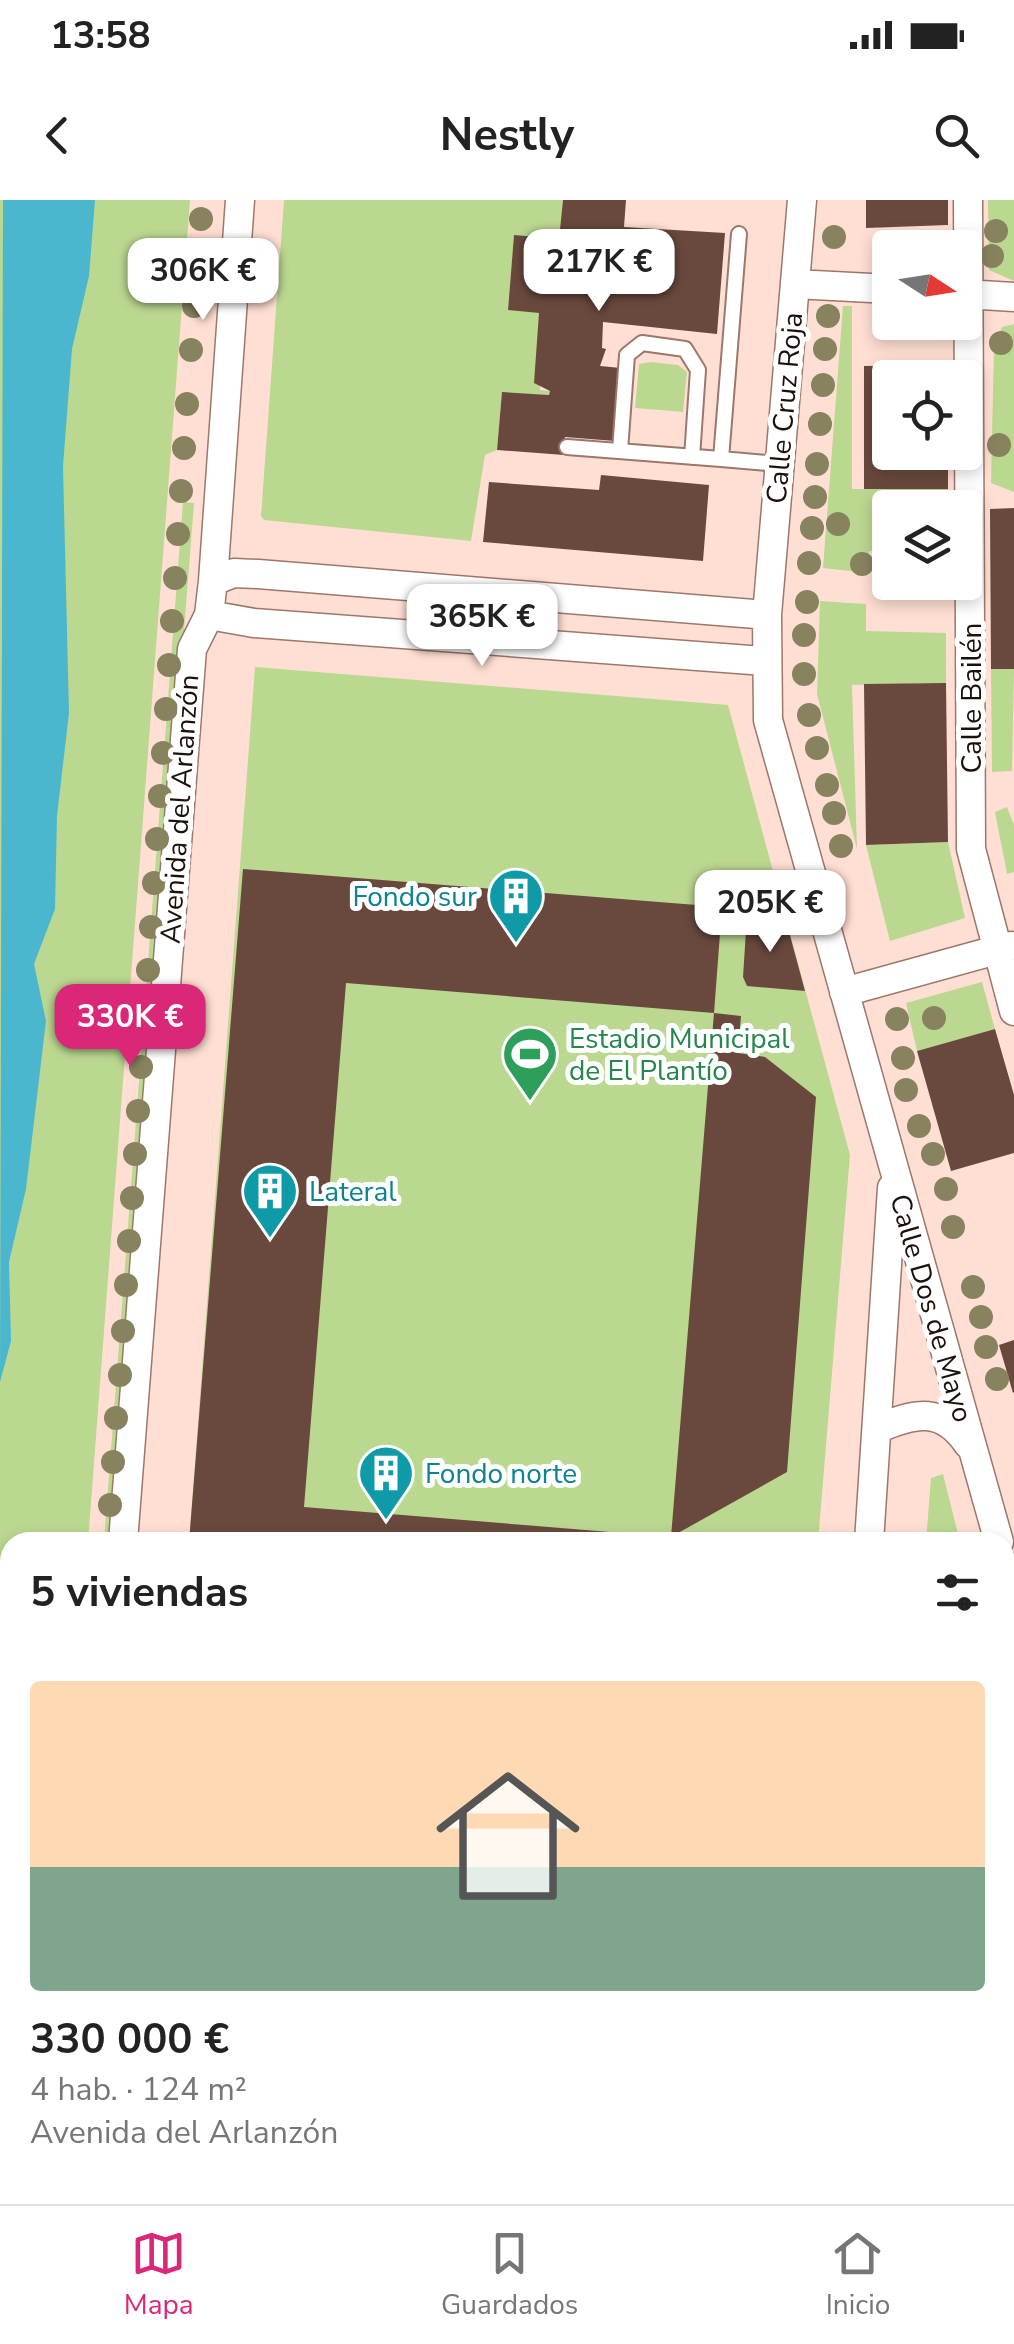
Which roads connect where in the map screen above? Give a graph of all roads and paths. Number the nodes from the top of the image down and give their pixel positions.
1 (240, 200) edge
2 (802, 200) edge
3 (968, 200) edge
4 (968, 230) edge
5 (739, 234) dead end
6 (795, 284) junction
7 (872, 289) edge
8 (982, 295) edge
9 (1014, 296) edge
10 (967, 340) edge
11 (567, 447) dead end
12 (620, 451) junction
13 (692, 456) junction
14 (722, 459) junction
15 (779, 464) junction
16 (213, 580) junction
17 (209, 615) junction
18 (766, 616) junction
19 (765, 661) junction
20 (1006, 947) edge
21 (844, 992) junction
22 (1014, 1010) edge
23 (893, 1166) junction
24 (879, 1428) junction
25 (972, 1449) junction
26 (124, 1532) edge
27 (870, 1532) edge
28 (1000, 1532) edge

1 - 16 street, Avenida del Arlanzón
2 - 6 street, Calle Cruz Roja
3 - 4 street, Calle Bailén
5 - 14 lane
6 - 7 street
6 - 15 street, Calle Cruz Roja
8 - 9 street
10 - 20 street, Calle Bailén
11 - 12 lane
12 - 13 lane
12 - 13 lane
13 - 14 lane
14 - 15 lane
15 - 18 street, Calle Cruz Roja
16 - 17 street, Avenida del Arlanzón
16 - 18 street
17 - 19 street
17 - 26 street, Avenida del Arlanzón
18 - 19 street, Calle Cruz Roja
19 - 21 street, Calle Dos de Mayo
20 - 21 street
20 - 22 street, Calle Bailén
21 - 23 street, Calle Dos de Mayo
23 - 24 street, Calle Dos de Mayo
23 - 25 street, Calle Dos de Mayo
24 - 25 street, Calle Dos de Mayo
24 - 27 street, Calle Dos de Mayo
25 - 28 street, Calle Dos de Mayo

